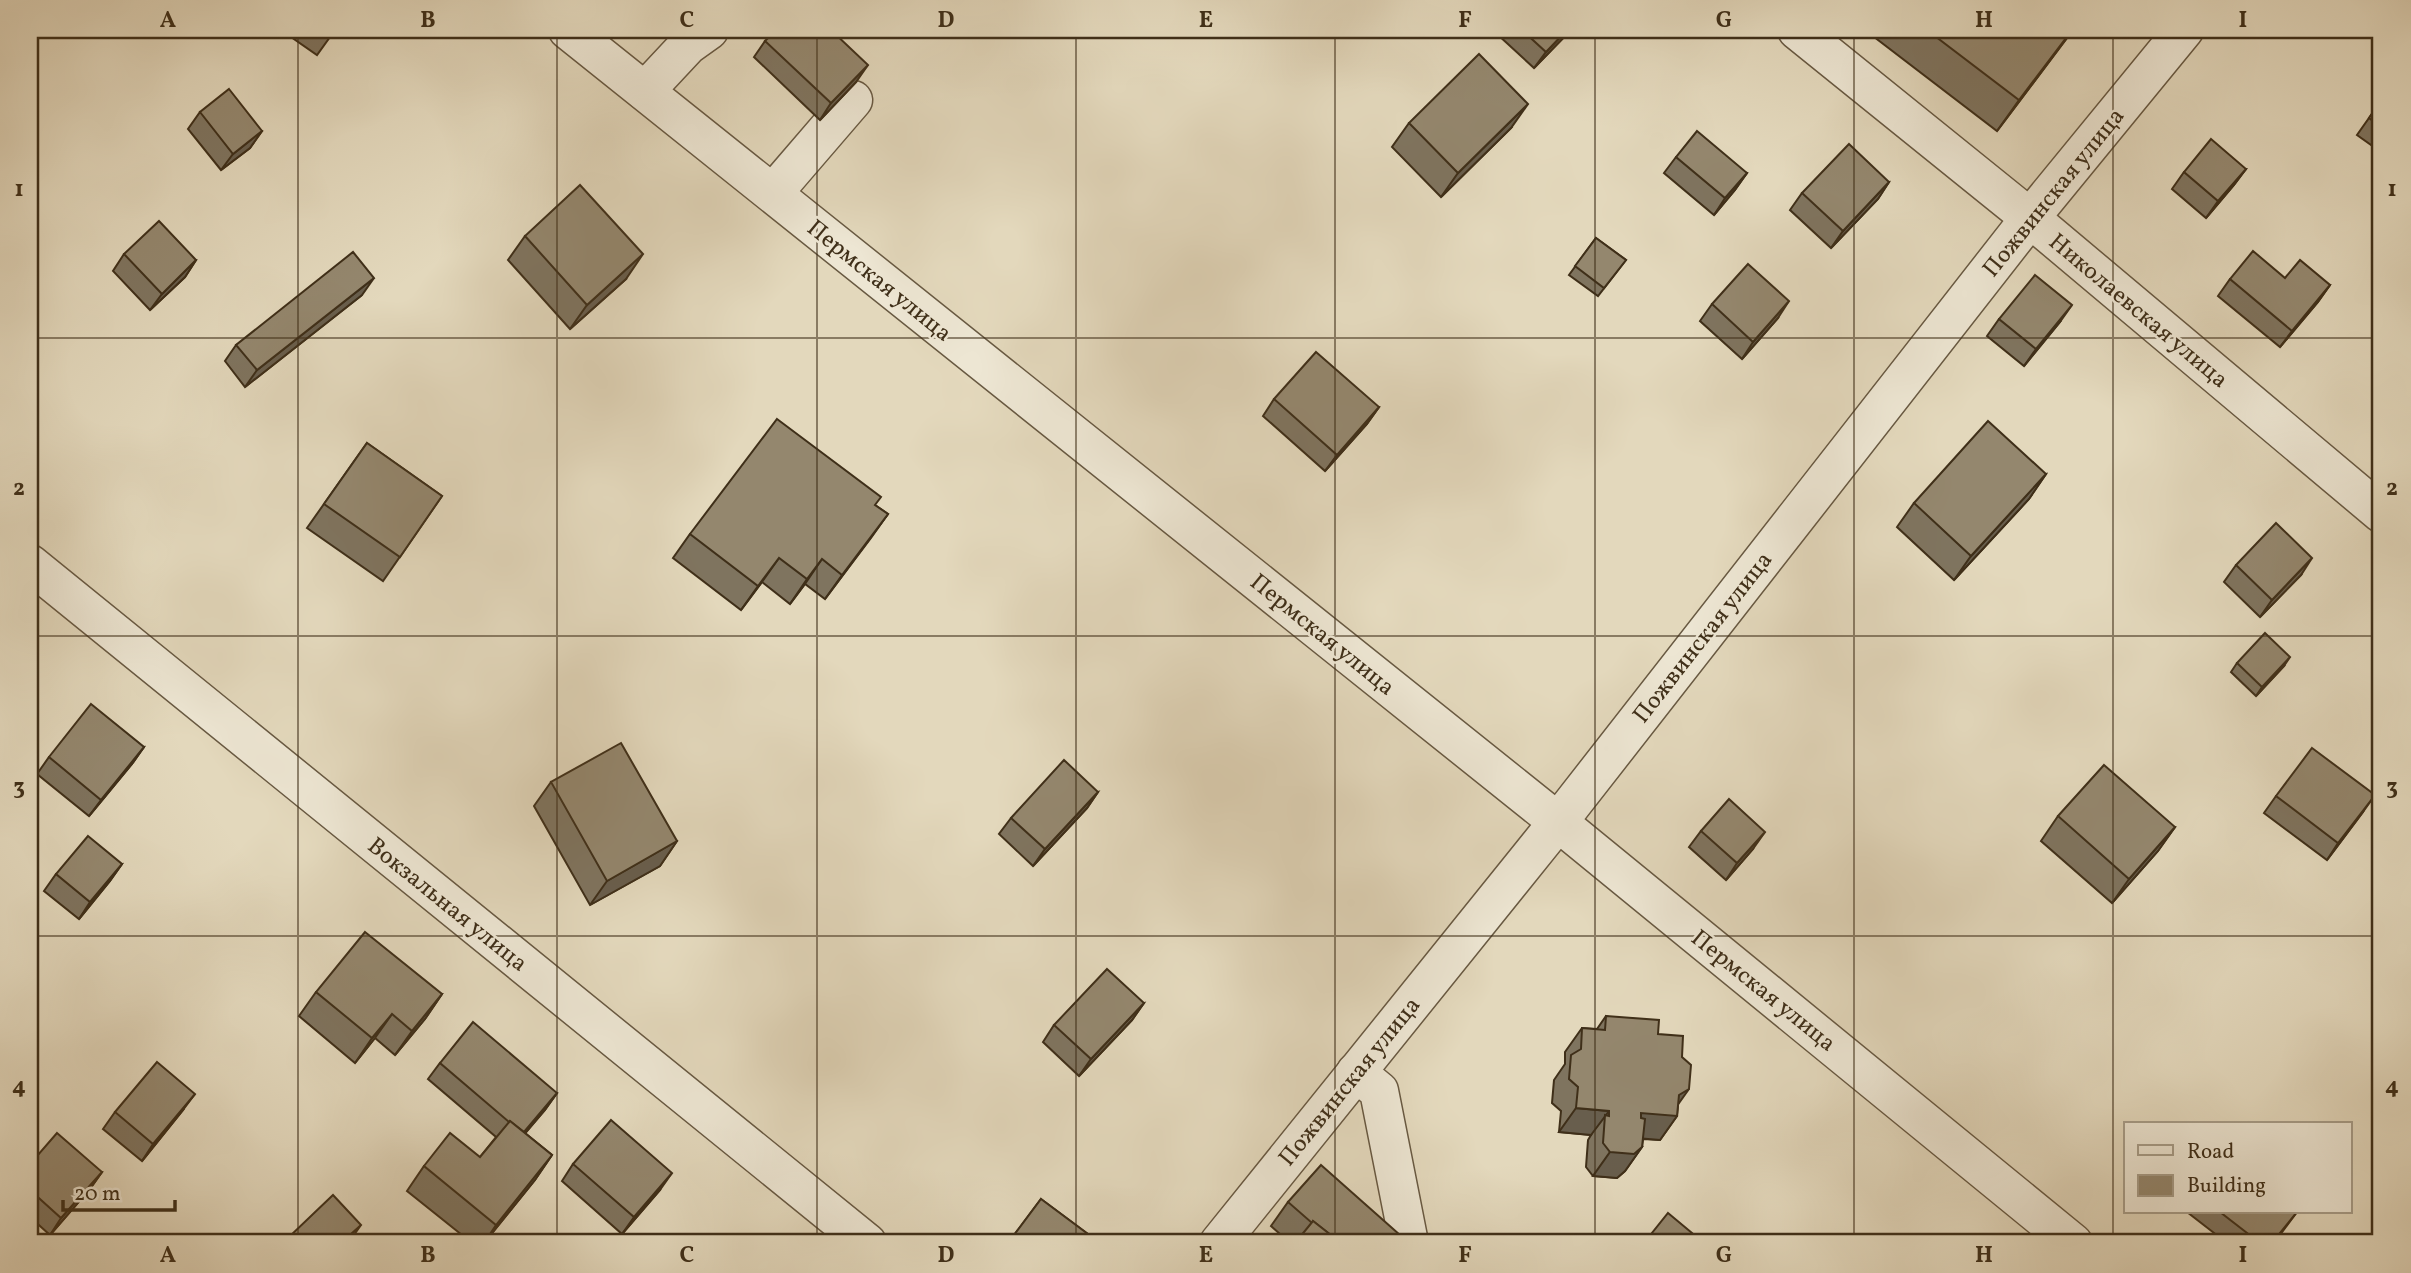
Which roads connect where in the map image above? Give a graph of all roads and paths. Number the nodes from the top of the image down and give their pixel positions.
1 (709, 30) edge
2 (1797, 30) edge
3 (2184, 30) edge
4 (590, 36) edge
5 (645, 91) junction
6 (853, 100) edge
7 (773, 193) junction
8 (2031, 218) junction
9 (2381, 513) edge
10 (30, 564) edge
11 (1558, 822) junction
12 (1356, 1072) junction
13 (867, 1243) edge
14 (1219, 1243) edge
15 (1409, 1243) edge
16 (2073, 1243) edge

1 - 5 street
2 - 8 street, Николаевская улица
3 - 8 street, Пожвинская улица
4 - 5 street, Пермская улица
5 - 7 street, Пермская улица
6 - 7 street
7 - 11 street, Пермская улица
8 - 9 street, Николаевская улица
8 - 11 street, Пожвинская улица
10 - 13 street, Вокзальная улица
11 - 12 street, Пожвинская улица
11 - 16 street, Пермская улица
12 - 14 street, Пожвинская улица
12 - 15 street

